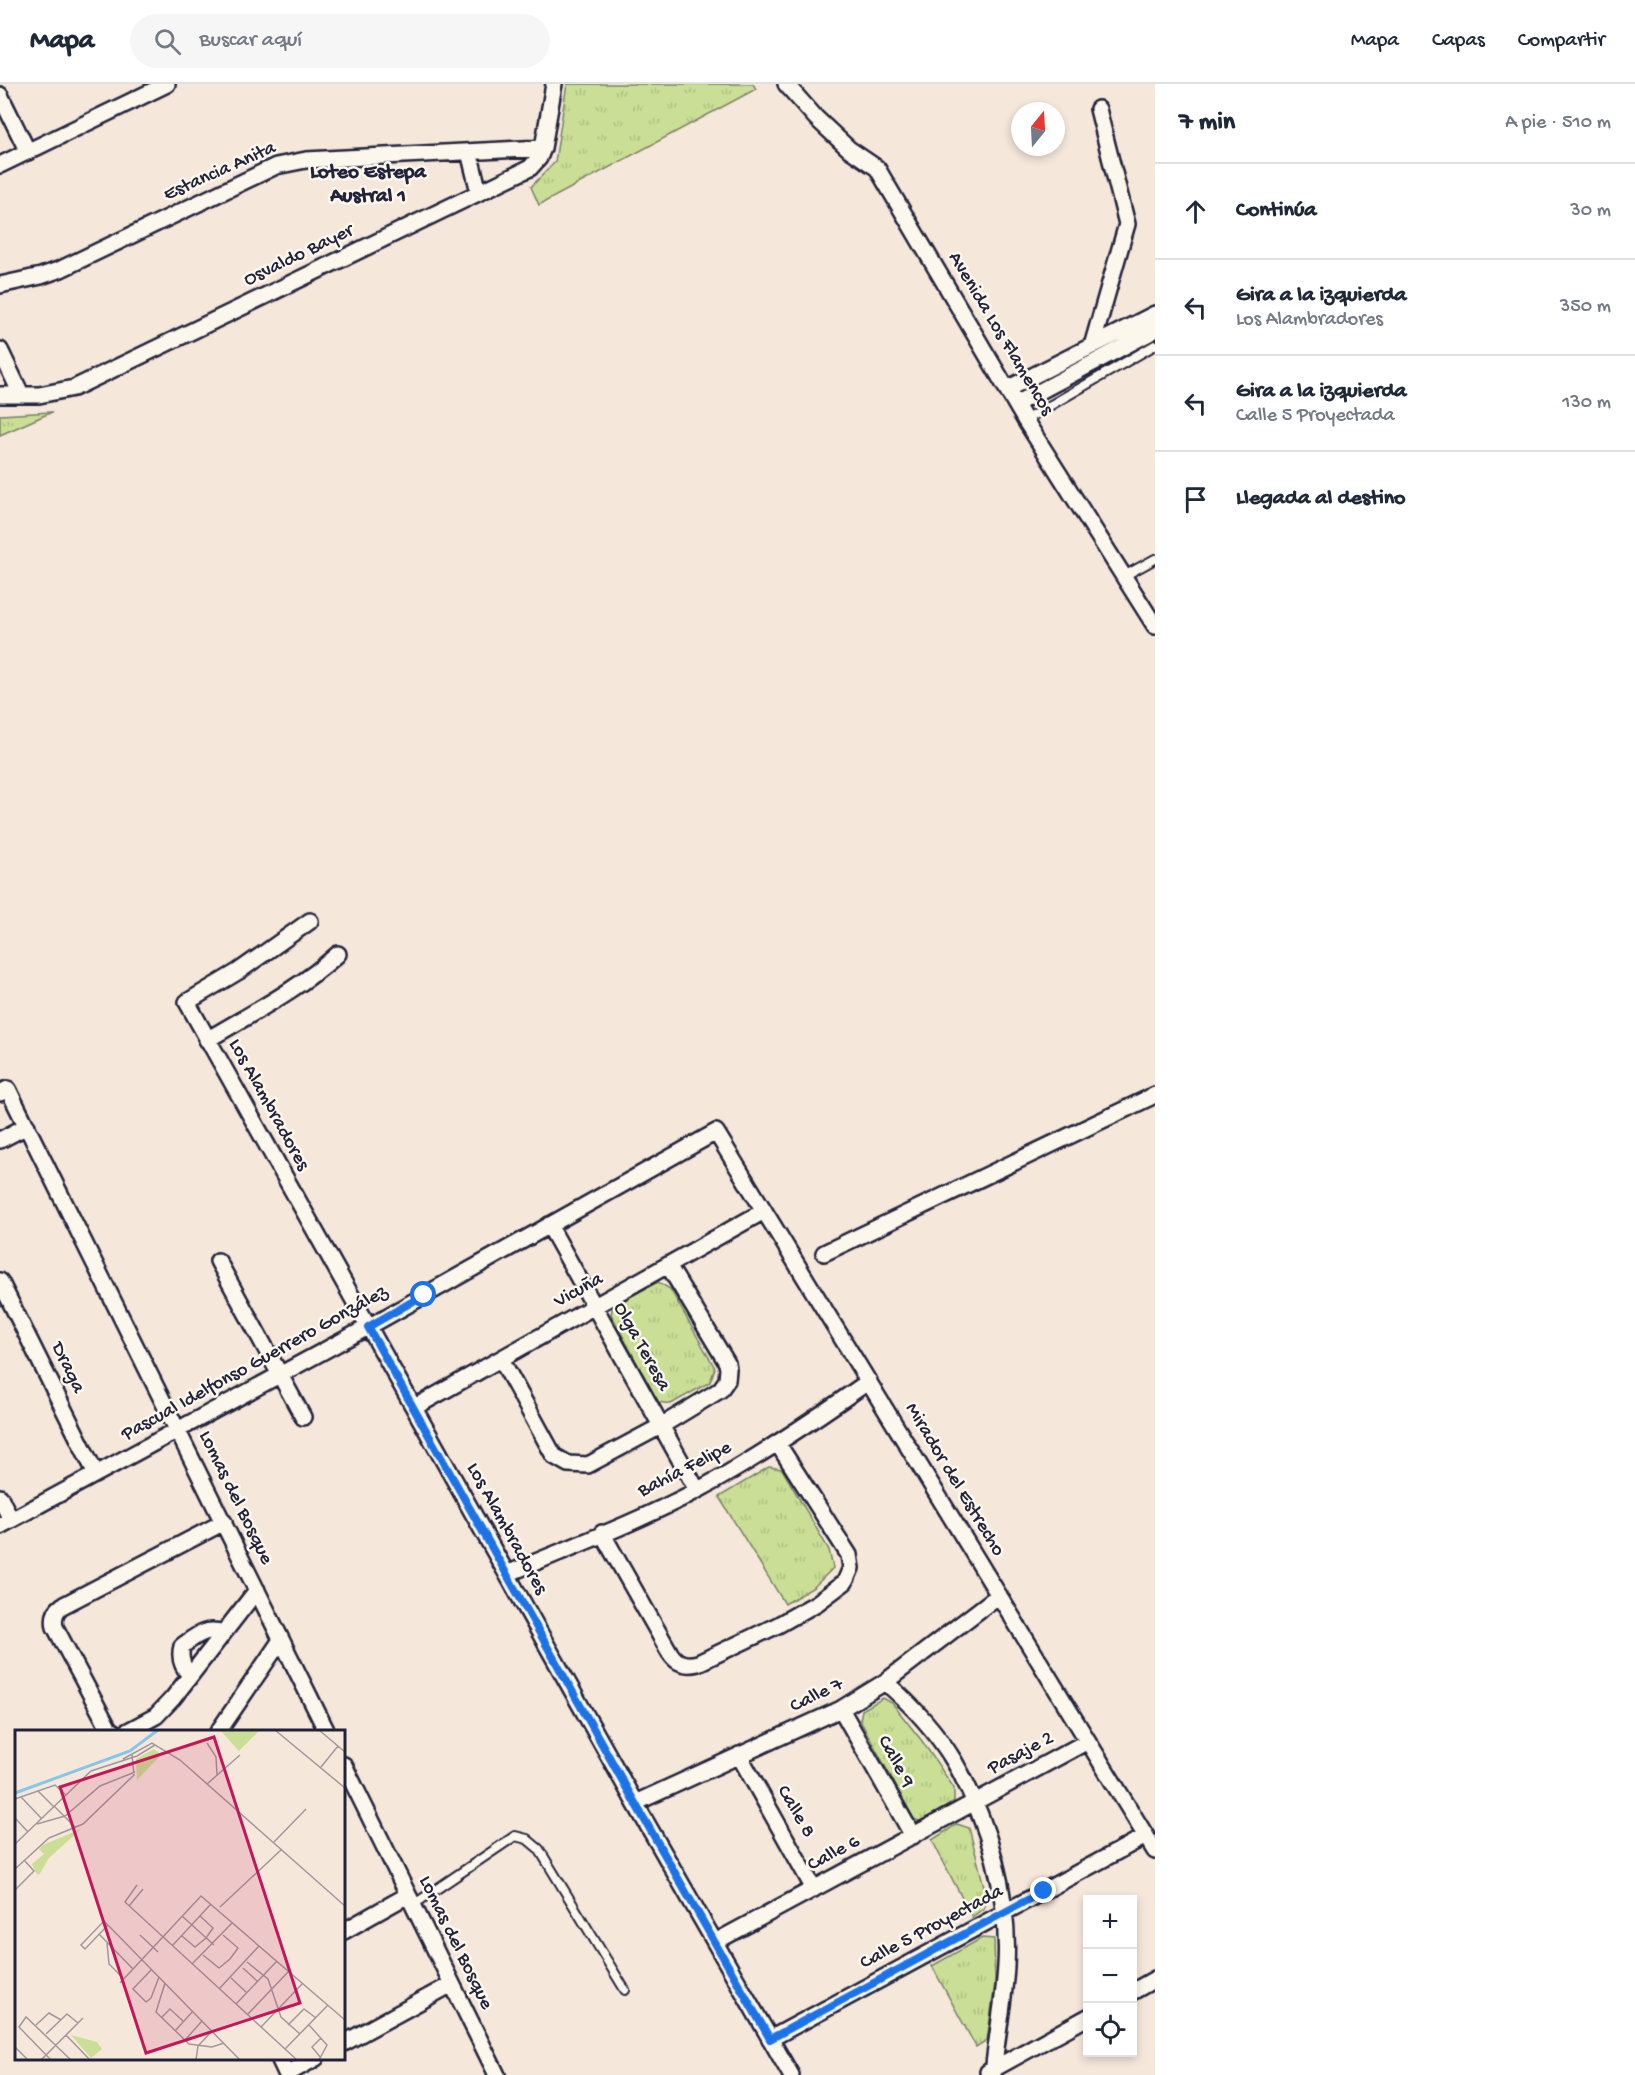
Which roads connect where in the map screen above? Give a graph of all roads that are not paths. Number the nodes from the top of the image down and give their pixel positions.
1 (167, 84) edge
2 (554, 84) edge
3 (786, 84) edge
4 (0, 95) edge
5 (1098, 109) dead end
6 (543, 148) junction
7 (28, 152) junction
8 (470, 152) junction
9 (0, 165) edge
10 (479, 192) junction
11 (0, 285) edge
12 (1155, 314) edge
13 (1155, 330) edge
14 (1155, 345) edge
15 (1092, 346) junction
16 (0, 350) edge
17 (1007, 389) junction
18 (21, 394) junction
19 (0, 395) edge
20 (1016, 404) junction
21 (1025, 420) junction
22 (1155, 559) edge
23 (1124, 576) junction
24 (1155, 626) edge
25 (310, 921) dead end
26 (338, 954) dead end
27 (207, 1040) junction
28 (4, 1091) edge
29 (1155, 1095) edge
30 (27, 1126) junction
31 (716, 1132) joint
32 (0, 1140) edge
33 (764, 1211) junction
34 (549, 1225) junction
35 (824, 1252) dead end
36 (218, 1261) dead end
37 (668, 1265) junction
38 (0, 1281) edge
39 (594, 1306) junction
40 (368, 1327) junction
41 (501, 1359) junction
42 (280, 1374) junction
43 (869, 1381) junction
44 (415, 1407) junction
45 (303, 1417) dead end
46 (661, 1426) junction
47 (178, 1431) junction
48 (778, 1444) junction
49 (96, 1474) junction
50 (697, 1490) junction
51 (0, 1497) edge
52 (224, 1522) junction
53 (6, 1523) edge
54 (602, 1533) junction
55 (507, 1574) junction
56 (257, 1590) junction
57 (999, 1595) junction
58 (223, 1633) junction
59 (281, 1640) junction
60 (190, 1675) junction
61 (885, 1682) junction
62 (841, 1709) junction
63 (112, 1730) edge
64 (128, 1730) edge
65 (219, 1730) edge
66 (326, 1730) edge
67 (1088, 1741) junction
68 (739, 1755) junction
69 (345, 1767) edge
70 (635, 1803) junction
71 (974, 1803) junction
72 (913, 1836) junction
73 (1146, 1836) junction
74 (1155, 1851) edge
75 (814, 1888) junction
76 (410, 1900) junction
77 (1003, 1913) junction
78 (345, 1931) edge
79 (715, 1942) junction
80 (1155, 1979) edge
81 (452, 1984) junction
82 (1137, 1989) edge
83 (625, 1990) dead end
84 (1083, 2020) edge
85 (770, 2039) junction
86 (345, 2042) edge
87 (280, 2060) edge
88 (313, 2060) edge
89 (990, 2073) edge
90 (493, 2074) edge
91 (287, 2075) edge
92 (791, 2075) edge

1 - 7 street
2 - 6 street, Osvaldo Bayer
3 - 17 street, Avenida Los Flamencos
4 - 7 street
5 - 15 street
6 - 8 street, Estancia Anita
6 - 10 street, Osvaldo Bayer
7 - 9 street
8 - 10 street
8 - 11 street, Estancia Anita
10 - 18 street, Osvaldo Bayer
12 - 15 street
13 - 20 street
14 - 21 lane
15 - 17 street
16 - 18 street
17 - 20 street, Avenida Los Flamencos
18 - 19 street, Osvaldo Bayer
20 - 21 street, Avenida Los Flamencos
21 - 23 street, Avenida Los Flamencos
22 - 23 lane
23 - 24 street, Avenida Los Flamencos
25 - 27 street, Los Alambradores
26 - 27 street
27 - 40 street, Los Alambradores
28 - 30 street, Lomas del Bosque
29 - 35 street
30 - 32 street
30 - 47 street, Lomas del Bosque
31 - 33 street, Mirador del Estrecho
31 - 34 street, Pascual Idelfonso Guerrero González
33 - 37 street, Vicuña
33 - 43 street, Mirador del Estrecho
34 - 39 street, Olga Teresa
34 - 40 street, Pascual Idelfonso Guerrero González
36 - 42 street
37 - 39 street, Vicuña
37 - 46 street
38 - 49 street, Draga
39 - 41 street, Vicuña
39 - 46 street, Olga Teresa
40 - 42 street, Pascual Idelfonso Guerrero González
40 - 44 street, Los Alambradores
41 - 44 street, Vicuña
41 - 46 street
42 - 45 street
42 - 47 street, Pascual Idelfonso Guerrero González
43 - 48 street, Bahía Felipe
43 - 57 street, Mirador del Estrecho
44 - 55 street, Los Alambradores
46 - 50 street, Olga Teresa
47 - 49 street, Pascual Idelfonso Guerrero González
47 - 52 street, Lomas del Bosque
48 - 50 street, Bahía Felipe
48 - 54 street
49 - 53 street, Pascual Idelfonso Guerrero González
50 - 54 street, Bahía Felipe
51 - 53 street
52 - 56 street, Lomas del Bosque
52 - 63 street
54 - 55 street, Bahía Felipe
55 - 70 street, Los Alambradores
56 - 58 street
56 - 59 street, Lomas del Bosque
57 - 61 street, Calle 7
57 - 67 street, Mirador del Estrecho
58 - 60 street
58 - 60 street
59 - 65 street
59 - 66 street, Lomas del Bosque
60 - 64 street
61 - 62 street, Calle 7
61 - 71 street
62 - 68 street, Calle 7
62 - 72 street, Calle 9
67 - 71 street, Pasaje 2
67 - 73 street, Mirador del Estrecho
68 - 70 street, Calle 7
68 - 75 street, Calle 8
69 - 76 street, Lomas del Bosque
70 - 79 street, Los Alambradores
71 - 72 street, Calle 6
71 - 77 street
72 - 75 street, Calle 6
73 - 74 street, Mirador del Estrecho
73 - 77 street, Calle 5 Proyectada
75 - 79 street, Calle 6
76 - 78 street
76 - 81 street, Lomas del Bosque
76 - 83 lane
77 - 85 street, Calle 5 Proyectada
77 - 89 street
79 - 85 street, Los Alambradores
80 - 82 street
81 - 86 street
81 - 90 street, Lomas del Bosque
84 - 89 street
85 - 92 street, Los Alambradores
87 - 91 street
88 - 91 street

